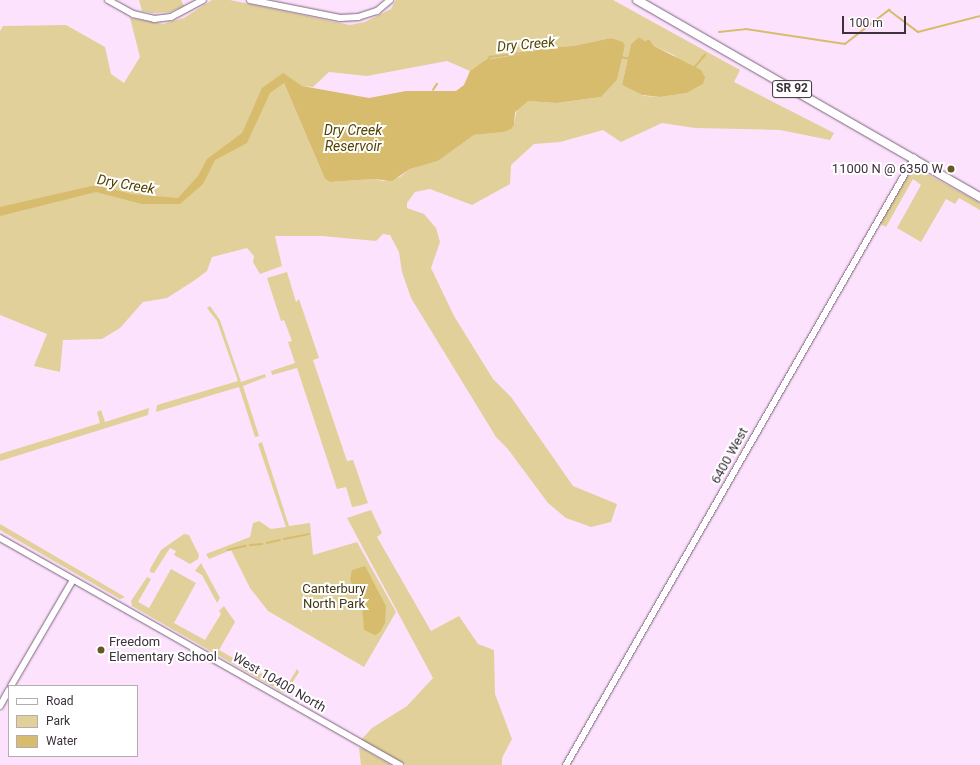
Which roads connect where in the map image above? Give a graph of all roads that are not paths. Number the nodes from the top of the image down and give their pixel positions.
1 (108, 0) edge
2 (203, 0) edge
3 (250, 0) edge
4 (390, 0) edge
5 (638, 0) edge
6 (914, 158) junction
7 (980, 197) edge
8 (0, 538) edge
9 (73, 580) junction
10 (12, 685) edge
11 (8, 692) edge
12 (0, 706) edge
13 (400, 765) edge
14 (566, 765) edge

1 - 2 street
3 - 4 street
5 - 6 main road, SR 92
6 - 7 main road, SR 92
6 - 14 street, 6400 West
8 - 9 street, West 10400 North
9 - 10 street
9 - 13 street, West 10400 North
11 - 12 street

